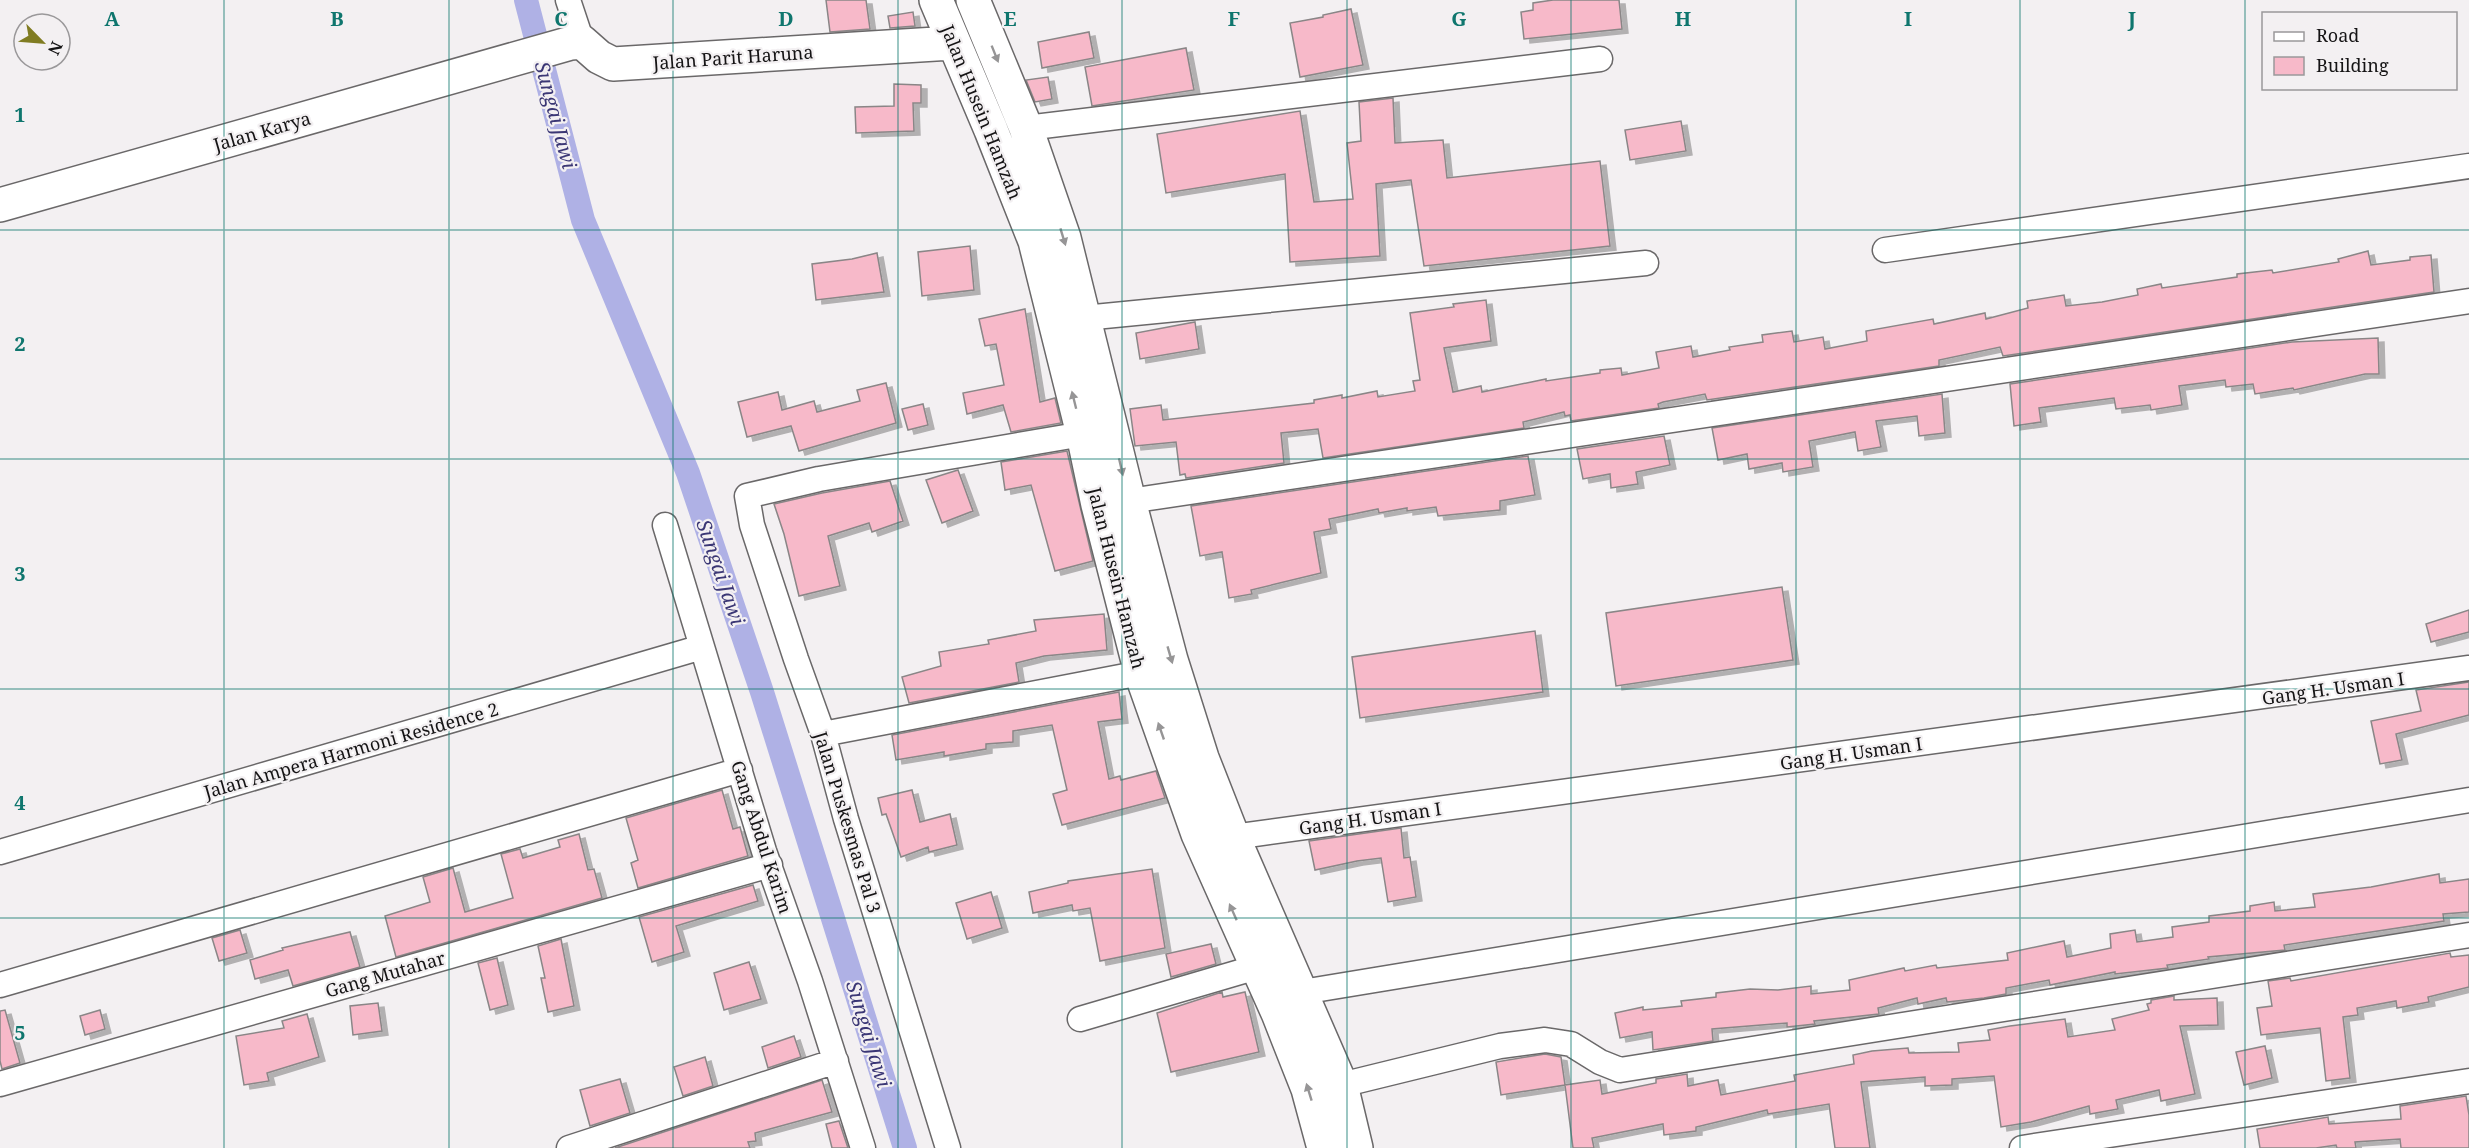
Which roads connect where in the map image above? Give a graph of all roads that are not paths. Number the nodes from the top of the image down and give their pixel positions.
1 (568, 0) edge
2 (936, 0) edge
3 (973, 0) edge
4 (577, 42) junction
5 (952, 43) junction
6 (1600, 59) dead end
7 (1026, 128) junction
8 (2469, 166) edge
9 (0, 205) edge
10 (1885, 250) dead end
11 (1646, 263) dead end
12 (2469, 301) edge
13 (1084, 318) junction
14 (1083, 434) junction
15 (1129, 501) junction
16 (665, 525) dead end
17 (702, 647) junction
18 (2469, 668) edge
19 (1141, 673) junction
20 (823, 734) junction
21 (740, 770) junction
22 (2469, 800) edge
23 (1233, 837) junction
24 (0, 852) edge
25 (770, 865) junction
26 (2469, 934) edge
27 (1257, 967) junction
28 (0, 985) edge
29 (1302, 992) junction
30 (1080, 1019) dead end
31 (836, 1061) junction
32 (2469, 1081) edge
33 (0, 1084) edge
34 (1341, 1085) junction
35 (569, 1148) edge
36 (863, 1148) edge
37 (948, 1148) edge
38 (1324, 1148) edge
39 (1356, 1148) edge
40 (2022, 1148) edge

1 - 4 street
2 - 5 street, Jalan Husein Hamzah
3 -> 7 street, Jalan Husein Hamzah
4 - 5 street, Jalan Parit Haruna
4 - 9 street, Jalan Karya
14 -> 5 street, Jalan Husein Hamzah
6 - 7 street
7 -> 13 street, Jalan Husein Hamzah
8 - 10 street
11 - 13 street
12 - 15 street
13 -> 15 street, Jalan Husein Hamzah
14 - 19 street, Jalan Husein Hamzah
14 - 20 street, Jalan Puskesmas Pal 3
15 -> 23 street, Jalan Husein Hamzah
16 - 17 street, Gang Abdul Karim
17 - 21 street, Gang Abdul Karim
17 - 24 street, Jalan Ampera Harmoni Residence 2
18 - 23 street, Gang H. Usman I
19 - 20 street
27 -> 19 street, Jalan Husein Hamzah
20 - 37 street, Jalan Puskesmas Pal 3
21 - 25 street, Gang Abdul Karim
21 - 28 street
22 - 29 street
23 - 29 street, Jalan Husein Hamzah
25 - 31 street, Gang Abdul Karim
25 - 33 street, Gang Mutahar
26 - 34 street
27 - 30 street
38 -> 27 street, Jalan Husein Hamzah
29 - 34 street, Jalan Husein Hamzah
31 - 35 street
31 - 36 street, Gang Abdul Karim
32 - 40 street
34 - 39 street, Jalan Husein Hamzah

